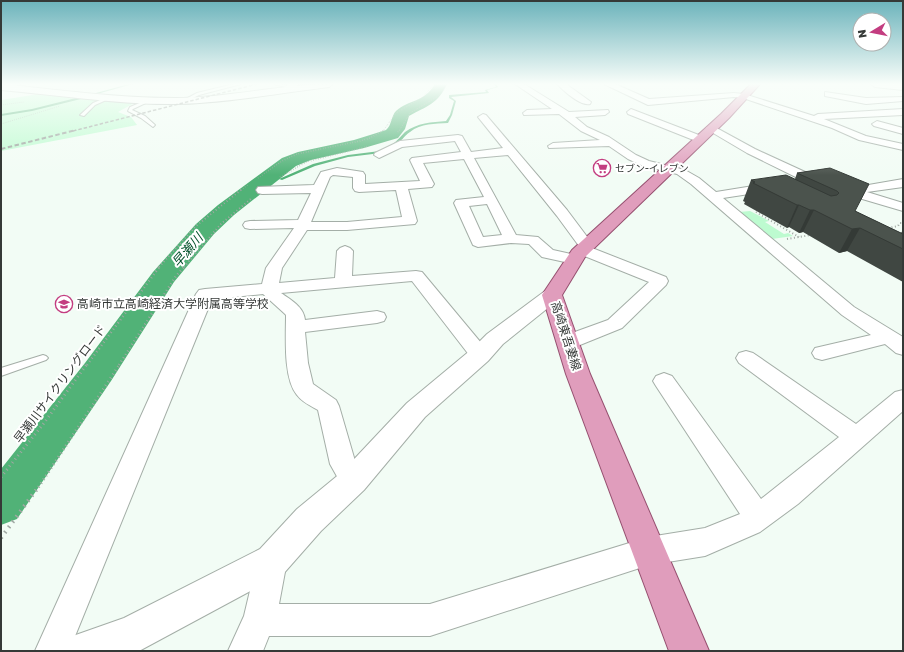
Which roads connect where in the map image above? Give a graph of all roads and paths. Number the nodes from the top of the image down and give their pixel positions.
1 (34, 114) edge
2 (137, 114) edge
3 (394, 114) edge
4 (566, 114) edge
5 (638, 114) edge
6 (726, 114) edge
7 (803, 114) edge
8 (864, 114) edge
9 (874, 114) edge
10 (851, 115) joint
11 (483, 117) dead end
12 (809, 117) junction
13 (900, 122) edge
14 (1, 124) edge
15 (877, 124) junction
16 (153, 126) dead end
17 (835, 126) junction
18 (903, 131) edge
19 (706, 134) junction
20 (612, 143) junction
21 (553, 146) dead end
22 (903, 147) edge
23 (512, 151) junction
24 (467, 154) junction
25 (379, 155) dead end
26 (666, 169) junction
27 (257, 178) dead end
28 (812, 180) junction
29 (252, 182) dead end
30 (902, 184) edge
31 (401, 185) junction
32 (317, 189) junction
33 (262, 190) dead end
34 (851, 191) junction
35 (714, 196) junction
36 (492, 200) junction
37 (903, 207) edge
38 (751, 209) dead end
39 (903, 223) edge
40 (250, 225) dead end
41 (303, 225) junction
42 (886, 228) edge
43 (813, 234) dead end
44 (799, 237) junction
45 (511, 239) junction
46 (768, 243) junction
47 (345, 251) dead end
48 (581, 252) junction
49 (343, 282) junction
50 (271, 288) junction
51 (552, 295) junction
52 (377, 317) dead end
53 (296, 327) junction
54 (568, 342) junction
55 (899, 343) edge
56 (822, 353) dead end
57 (480, 355) junction
58 (43, 358) dead end
59 (746, 358) dead end
60 (1, 372) edge
61 (664, 381) dead end
62 (903, 398) edge
63 (857, 437) junction
64 (1, 477) edge
65 (353, 481) junction
66 (758, 517) junction
67 (649, 551) junction
68 (272, 561) junction
69 (260, 620) junction
70 (52, 651) edge
71 (84, 651) edge
72 (245, 651) edge
73 (689, 651) edge

1 - 14 path
2 - 16 lane
3 - 27 path
4 - 20 street
5 - 19 street
6 - 19 main road, 高崎東吾妻線
7 - 12 street
8 - 10 street
9 - 13 street
10 - 12 street
11 - 23 street
12 - 17 street
13 - 15 street
15 - 17 street
15 - 18 street
17 - 22 street
19 - 26 main road, 高崎東吾妻線
19 - 28 street
20 - 21 street
20 - 26 street
23 - 24 street
23 - 48 street
24 - 25 street
24 - 31 street
24 - 36 street
26 - 35 street
26 - 48 main road, 高崎東吾妻線
28 - 34 street
28 - 35 street
29 - 64 path, 早瀬川サイクリングロード
30 - 34 street
31 - 32 street
31 - 41 street
32 - 33 street
32 - 41 street
34 - 37 street
35 - 46 street
36 - 45 street
36 - 45 street
38 - 44 path
39 - 42 path
40 - 41 street
41 - 50 street
43 - 44 path
44 - 46 path
45 - 48 street
46 - 55 street
47 - 49 street
48 - 51 main road, 高崎東吾妻線
48 - 54 street
49 - 50 street
49 - 57 street
50 - 53 street
50 - 70 street
51 - 54 main road, 高崎東吾妻線
51 - 57 street
52 - 53 street
53 - 65 street
54 - 67 main road, 高崎東吾妻線
55 - 56 street
57 - 65 street
58 - 60 lane
59 - 63 street
61 - 66 street
62 - 63 street
63 - 66 street
65 - 68 street
66 - 67 street
67 - 69 street
67 - 73 main road, 高崎東吾妻線
68 - 69 street
68 - 71 street
69 - 72 street

